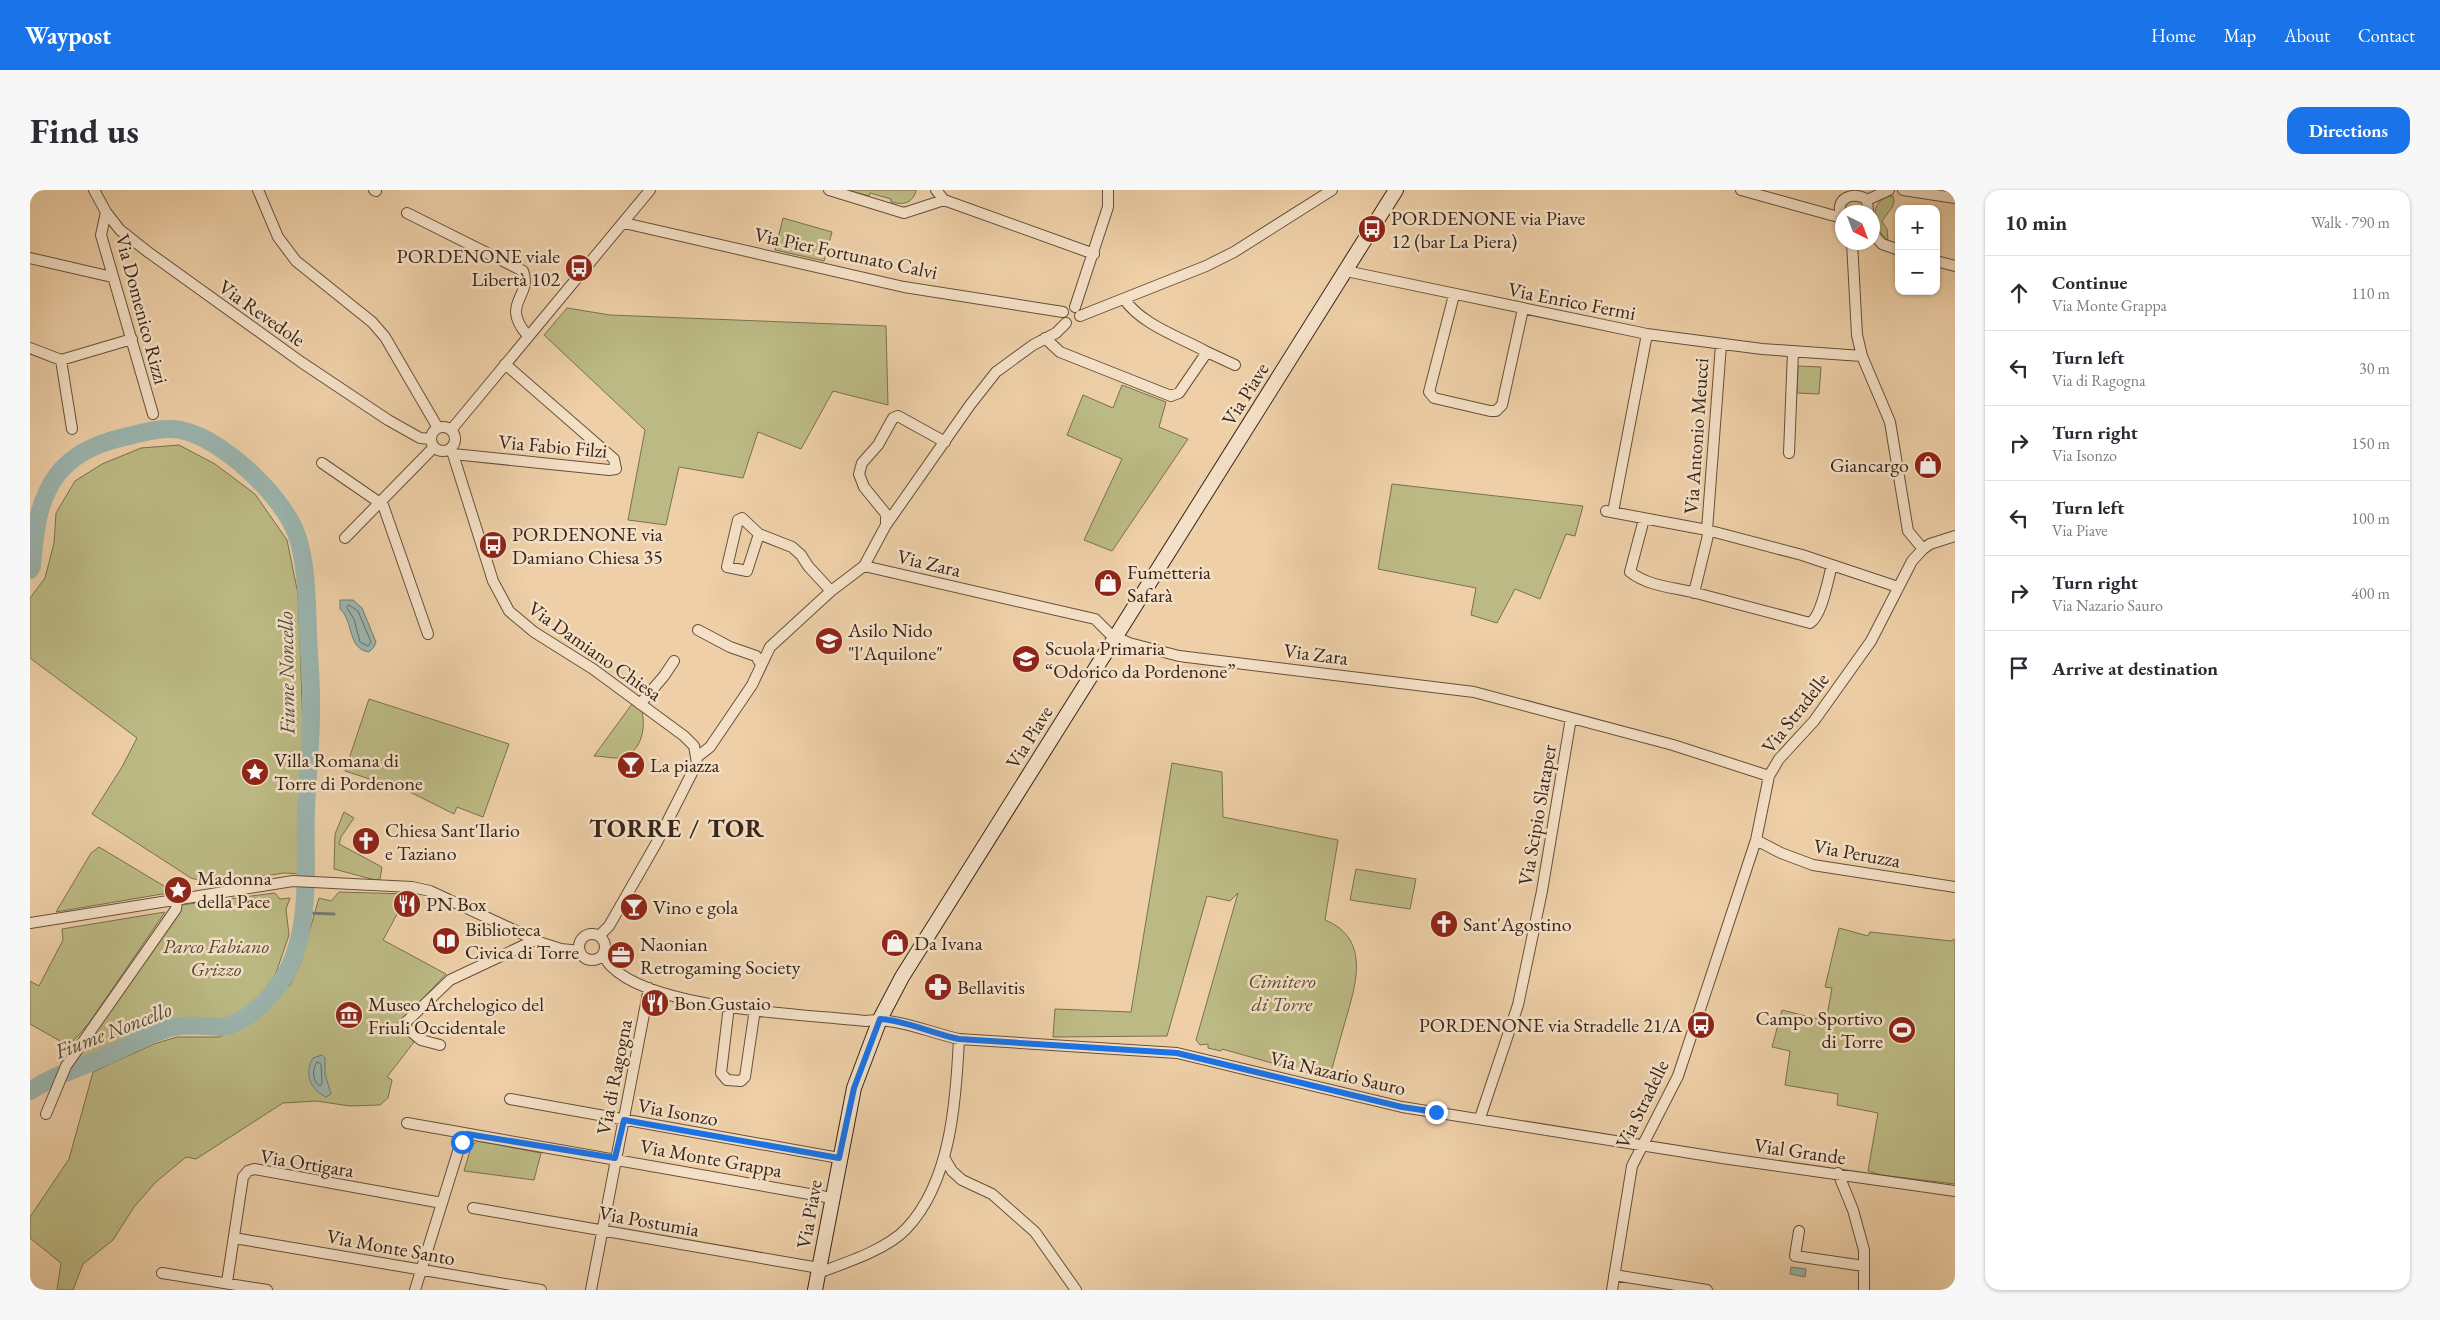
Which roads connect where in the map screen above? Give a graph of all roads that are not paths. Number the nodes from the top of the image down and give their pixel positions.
1 (94, 190) edge
2 (258, 190) edge
3 (650, 190) edge
4 (829, 190) edge
5 (936, 190) edge
6 (1108, 190) edge
7 (1332, 190) edge
8 (1396, 190) edge
9 (1741, 190) edge
10 (1889, 190) edge
11 (1903, 190) edge
12 (1855, 191) edge
13 (1841, 197) edge
14 (1955, 198) edge
15 (944, 200) junction
16 (1867, 200) junction
17 (1867, 205) edge
18 (1815, 210) junction
19 (106, 212) junction
20 (406, 213) dead end
21 (1835, 215) edge
22 (624, 223) junction
23 (1880, 242) edge
24 (1895, 249) edge
25 (1852, 250) edge
26 (1094, 254) junction
27 (30, 258) edge
28 (1940, 261) edge
29 (1955, 266) edge
30 (1346, 271) junction
31 (112, 277) junction
32 (1454, 295) junction
33 (1124, 299) junction
34 (1523, 309) junction
35 (1077, 311) junction
36 (1062, 312) junction
37 (1066, 323) junction
38 (1647, 334) junction
39 (528, 336) junction
40 (1045, 338) junction
41 (132, 339) junction
42 (1721, 345) junction
43 (30, 348) edge
44 (1793, 351) junction
45 (1207, 352) junction
46 (1862, 356) junction
47 (61, 360) junction
48 (505, 364) junction
49 (1235, 365) dead end
50 (153, 414) dead end
51 (438, 428) junction
52 (72, 429) dead end
53 (451, 430) junction
54 (945, 442) junction
55 (432, 443) junction
56 (452, 451) junction
57 (1789, 453) dead end
58 (322, 463) dead end
59 (380, 502) junction
60 (1644, 518) junction
61 (886, 525) junction
62 (1708, 530) junction
63 (759, 534) junction
64 (1955, 536) edge
65 (345, 538) dead end
66 (1923, 549) junction
67 (1832, 565) junction
68 (864, 566) junction
69 (1898, 587) junction
70 (831, 592) junction
71 (1694, 593) junction
72 (698, 630) dead end
73 (428, 634) dead end
74 (1114, 637) junction
75 (674, 661) dead end
76 (760, 663) junction
77 (640, 704) junction
78 (1571, 718) junction
79 (698, 757) junction
80 (1769, 776) junction
81 (1756, 840) junction
82 (1955, 887) edge
83 (177, 899) junction
84 (30, 923) edge
85 (599, 936) junction
86 (535, 940) junction
87 (580, 951) junction
88 (603, 955) junction
89 (649, 988) junction
90 (729, 1006) junction
91 (755, 1009) junction
92 (880, 1019) junction
93 (959, 1039) junction
94 (440, 1045) dead end
95 (510, 1099) dead end
96 (46, 1114) dead end
97 (1480, 1118) junction
98 (624, 1120) junction
99 (407, 1123) dead end
100 (467, 1134) junction
101 (1641, 1145) junction
102 (615, 1158) junction
103 (839, 1158) junction
104 (945, 1159) junction
105 (1838, 1174) junction
106 (1955, 1191) edge
107 (832, 1198) junction
108 (442, 1203) junction
109 (473, 1208) dead end
110 (602, 1231) junction
111 (1799, 1231) dead end
112 (234, 1238) junction
113 (1864, 1266) junction
114 (421, 1270) junction
115 (819, 1271) junction
116 (162, 1273) dead end
117 (1614, 1275) junction
118 (227, 1282) junction
119 (267, 1290) edge
120 (415, 1290) edge
121 (542, 1290) edge
122 (591, 1290) edge
123 (815, 1290) edge
124 (1076, 1290) edge
125 (1612, 1290) edge
126 (1707, 1290) edge
127 (1864, 1290) edge

1 - 19 street, Via Revedole
2 - 51 street
3 - 22 street
4 - 15 street
5 - 15 street
6 - 26 street
7 - 33 street
8 - 30 street, Via Piave
9 - 18 street
10 - 16 street
11 - 14 street
12 - 13 street
12 - 16 street
13 - 18 street
15 - 26 street
16 - 17 street
18 - 21 street
19 - 31 street, Via Domenico Rizzi
19 - 55 street, Via Revedole
20 - 39 street
22 - 36 street, Via Pier Fortunato Calvi
22 - 39 street
23 - 24 street
25 - 46 street
26 - 35 street
27 - 31 street
28 - 29 street
30 - 32 street, Via Enrico Fermi
30 - 74 street, Via Piave
31 - 41 street, Via Domenico Rizzi
32 - 34 street, Via Enrico Fermi
32 - 34 street
33 - 35 street
33 - 45 street
34 - 38 street, Via Enrico Fermi
35 - 36 street
35 - 37 street
36 - 37 street
37 - 40 street
38 - 42 street, Via Enrico Fermi
38 - 60 street
39 - 48 street
40 - 45 street
40 - 54 street
41 - 47 street
41 - 50 street, Via Domenico Rizzi
42 - 44 street, Via Enrico Fermi
42 - 62 street, Via Antonio Meucci
43 - 47 street
44 - 46 street, Via Enrico Fermi
44 - 57 street
45 - 49 street
46 - 66 street
47 - 52 street
48 - 53 street
48 - 56 street, Via Fabio Filzi
51 - 53 street
51 - 55 street
53 - 56 street
54 - 61 street
54 - 61 street
55 - 56 street
55 - 59 street
56 - 77 street, Via Damiano Chiesa
58 - 59 street
59 - 65 street
59 - 73 street
60 - 62 street
60 - 71 street
61 - 68 street
62 - 67 street
62 - 71 street, Via Antonio Meucci
63 - 63 street
63 - 70 street
64 - 66 street
66 - 69 street, Via Stradelle
67 - 69 street
67 - 71 street
68 - 70 street
68 - 74 street, Via Zara
69 - 80 street, Via Stradelle
70 - 76 street
72 - 76 street
74 - 78 street, Via Zara
74 - 92 street, Via Piave
75 - 77 street
76 - 79 street
77 - 79 street, Via Damiano Chiesa
78 - 80 street, Via Zara
78 - 97 street, Via Scipio Slataper
79 - 85 street
80 - 81 street, Via Stradelle
81 - 82 street, Via Peruzza
81 - 101 street, Via Stradelle
83 - 84 street
83 - 86 street
83 - 96 street
85 - 87 street
85 - 88 street
86 - 87 street
86 - 94 street
87 - 88 street
88 - 89 street, Via Nazario Sauro
89 - 90 street, Via Nazario Sauro
89 - 98 street, Via di Ragogna
90 - 91 street, Via Nazario Sauro
90 - 91 street
91 - 92 street, Via Nazario Sauro
92 - 93 street, Via Nazario Sauro
92 - 103 street, Via Piave
93 - 97 street, Via Nazario Sauro
93 - 104 street
95 - 98 street, Via Isonzo
97 - 101 street, Via Nazario Sauro
98 - 102 street, Via di Ragogna
98 - 103 street, Via Isonzo
99 - 100 street, Via Monte Grappa
100 - 102 street, Via Monte Grappa
100 - 108 street
101 - 105 street, Vial Grande
101 - 117 street, Via Stradelle
102 - 107 street, Via Monte Grappa
102 - 110 street, Via di Ragogna
103 - 107 street, Via Piave
104 - 115 street
104 - 124 street
105 - 106 street, Vial Grande
105 - 113 street
107 - 115 street, Via Piave
108 - 112 street, Via Ortigara
108 - 114 street
109 - 110 street, Via Postumia
110 - 115 street, Via Postumia
110 - 122 street, Via di Ragogna
111 - 113 street
112 - 114 street, Via Monte Santo
112 - 118 street, Via Ortigara
113 - 127 street
114 - 120 street
114 - 121 street, Via Monte Santo
115 - 123 street, Via Piave
116 - 118 street
117 - 125 street, Via Stradelle
117 - 126 street
118 - 119 street

